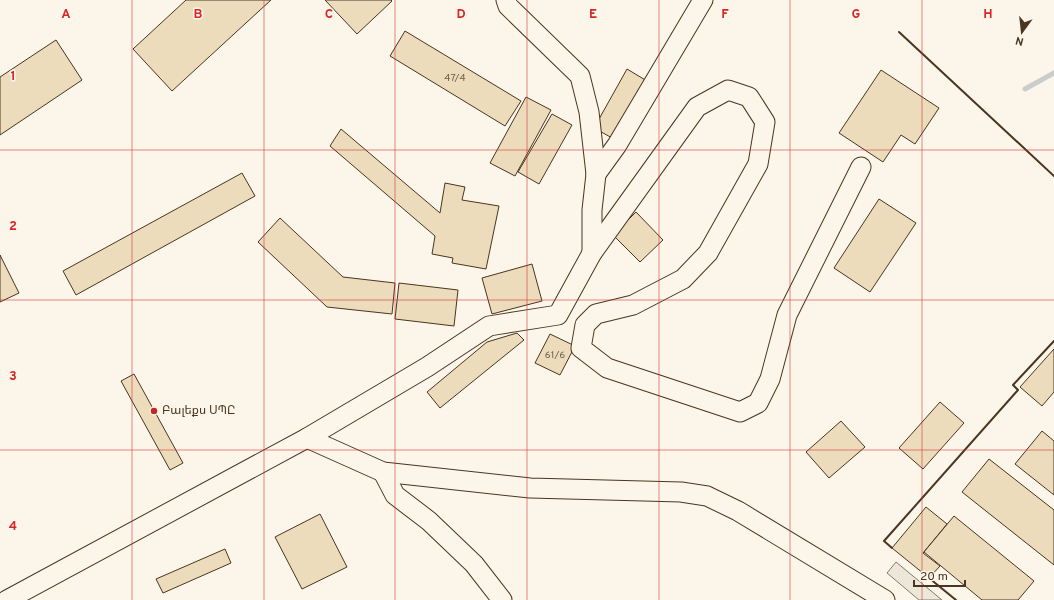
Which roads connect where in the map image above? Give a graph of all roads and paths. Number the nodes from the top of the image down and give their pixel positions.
1 (506, 0) edge
2 (703, 0) edge
3 (861, 167) dead end
4 (596, 174) junction
5 (592, 253) junction
6 (307, 438) junction
7 (383, 472) junction
8 (0, 594) edge
9 (5, 600) edge
10 (502, 600) edge
11 (885, 600) edge

1 - 4 lane
2 - 4 lane
3 - 5 lane
4 - 5 lane
5 - 6 lane
6 - 7 lane
6 - 9 lane
7 - 10 lane
7 - 11 lane
8 - 9 lane

